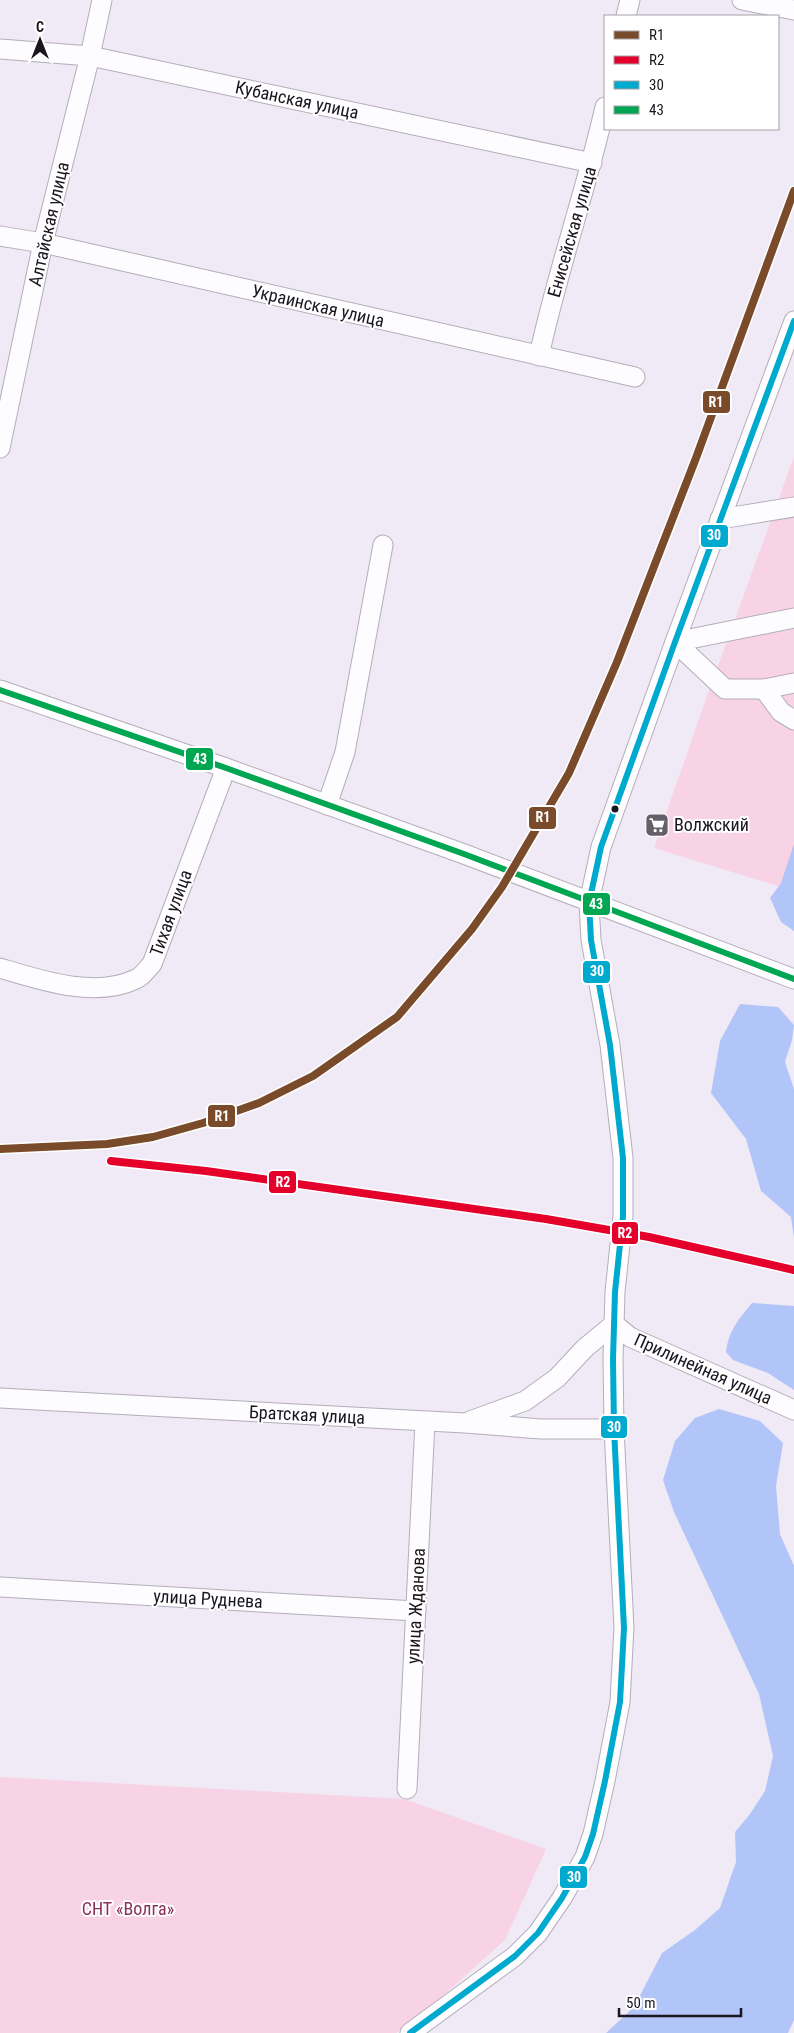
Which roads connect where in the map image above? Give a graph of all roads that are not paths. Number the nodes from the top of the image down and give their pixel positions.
1 (102, 0) edge
2 (630, 0) edge
3 (742, 0) edge
4 (794, 10) edge
5 (626, 15) edge
6 (0, 49) edge
7 (90, 56) junction
8 (604, 111) edge
9 (592, 163) junction
10 (0, 236) edge
11 (43, 243) junction
12 (794, 321) edge
13 (539, 356) junction
14 (635, 377) dead end
15 (0, 448) edge
16 (794, 507) edge
17 (720, 519) junction
18 (383, 545) dead end
19 (794, 618) edge
20 (675, 642) junction
21 (794, 682) edge
22 (764, 689) junction
23 (0, 690) edge
24 (794, 720) edge
25 (226, 768) junction
26 (327, 805) junction
27 (589, 903) junction
28 (0, 968) edge
29 (794, 979) edge
30 (614, 1324) junction
31 (0, 1398) edge
32 (794, 1410) edge
33 (425, 1422) junction
34 (465, 1423) junction
35 (614, 1429) junction
36 (0, 1587) edge
37 (416, 1611) junction
38 (407, 1790) dead end
39 (410, 2033) edge

1 - 7 street, Алтайская улица
2 - 5 street
3 - 4 street
6 - 7 street, Кубанская улица
7 - 9 street, Кубанская улица
7 - 11 street, Алтайская улица
8 - 9 street, Енисейская улица
9 - 13 street, Енисейская улица
10 - 11 street, Украинская улица
11 - 13 street, Украинская улица
11 - 15 street, Алтайская улица
12 - 17 street
13 - 14 street, Украинская улица
16 - 17 street
17 - 20 street
18 - 26 street
19 - 20 street
20 - 22 street
20 - 27 street
21 - 22 street
22 - 24 street
23 - 25 street
25 - 26 street
25 - 28 street, Тихая улица
26 - 27 street
27 - 29 street
27 - 30 street
30 - 32 street, Прилинейная улица
30 - 34 street
30 - 35 street
31 - 33 street, Братская улица
33 - 34 street, Братская улица
33 - 37 street, улица Жданова
34 - 35 street, Братская улица
35 - 39 street
36 - 37 street, улица Руднева
37 - 38 street, улица Жданова

